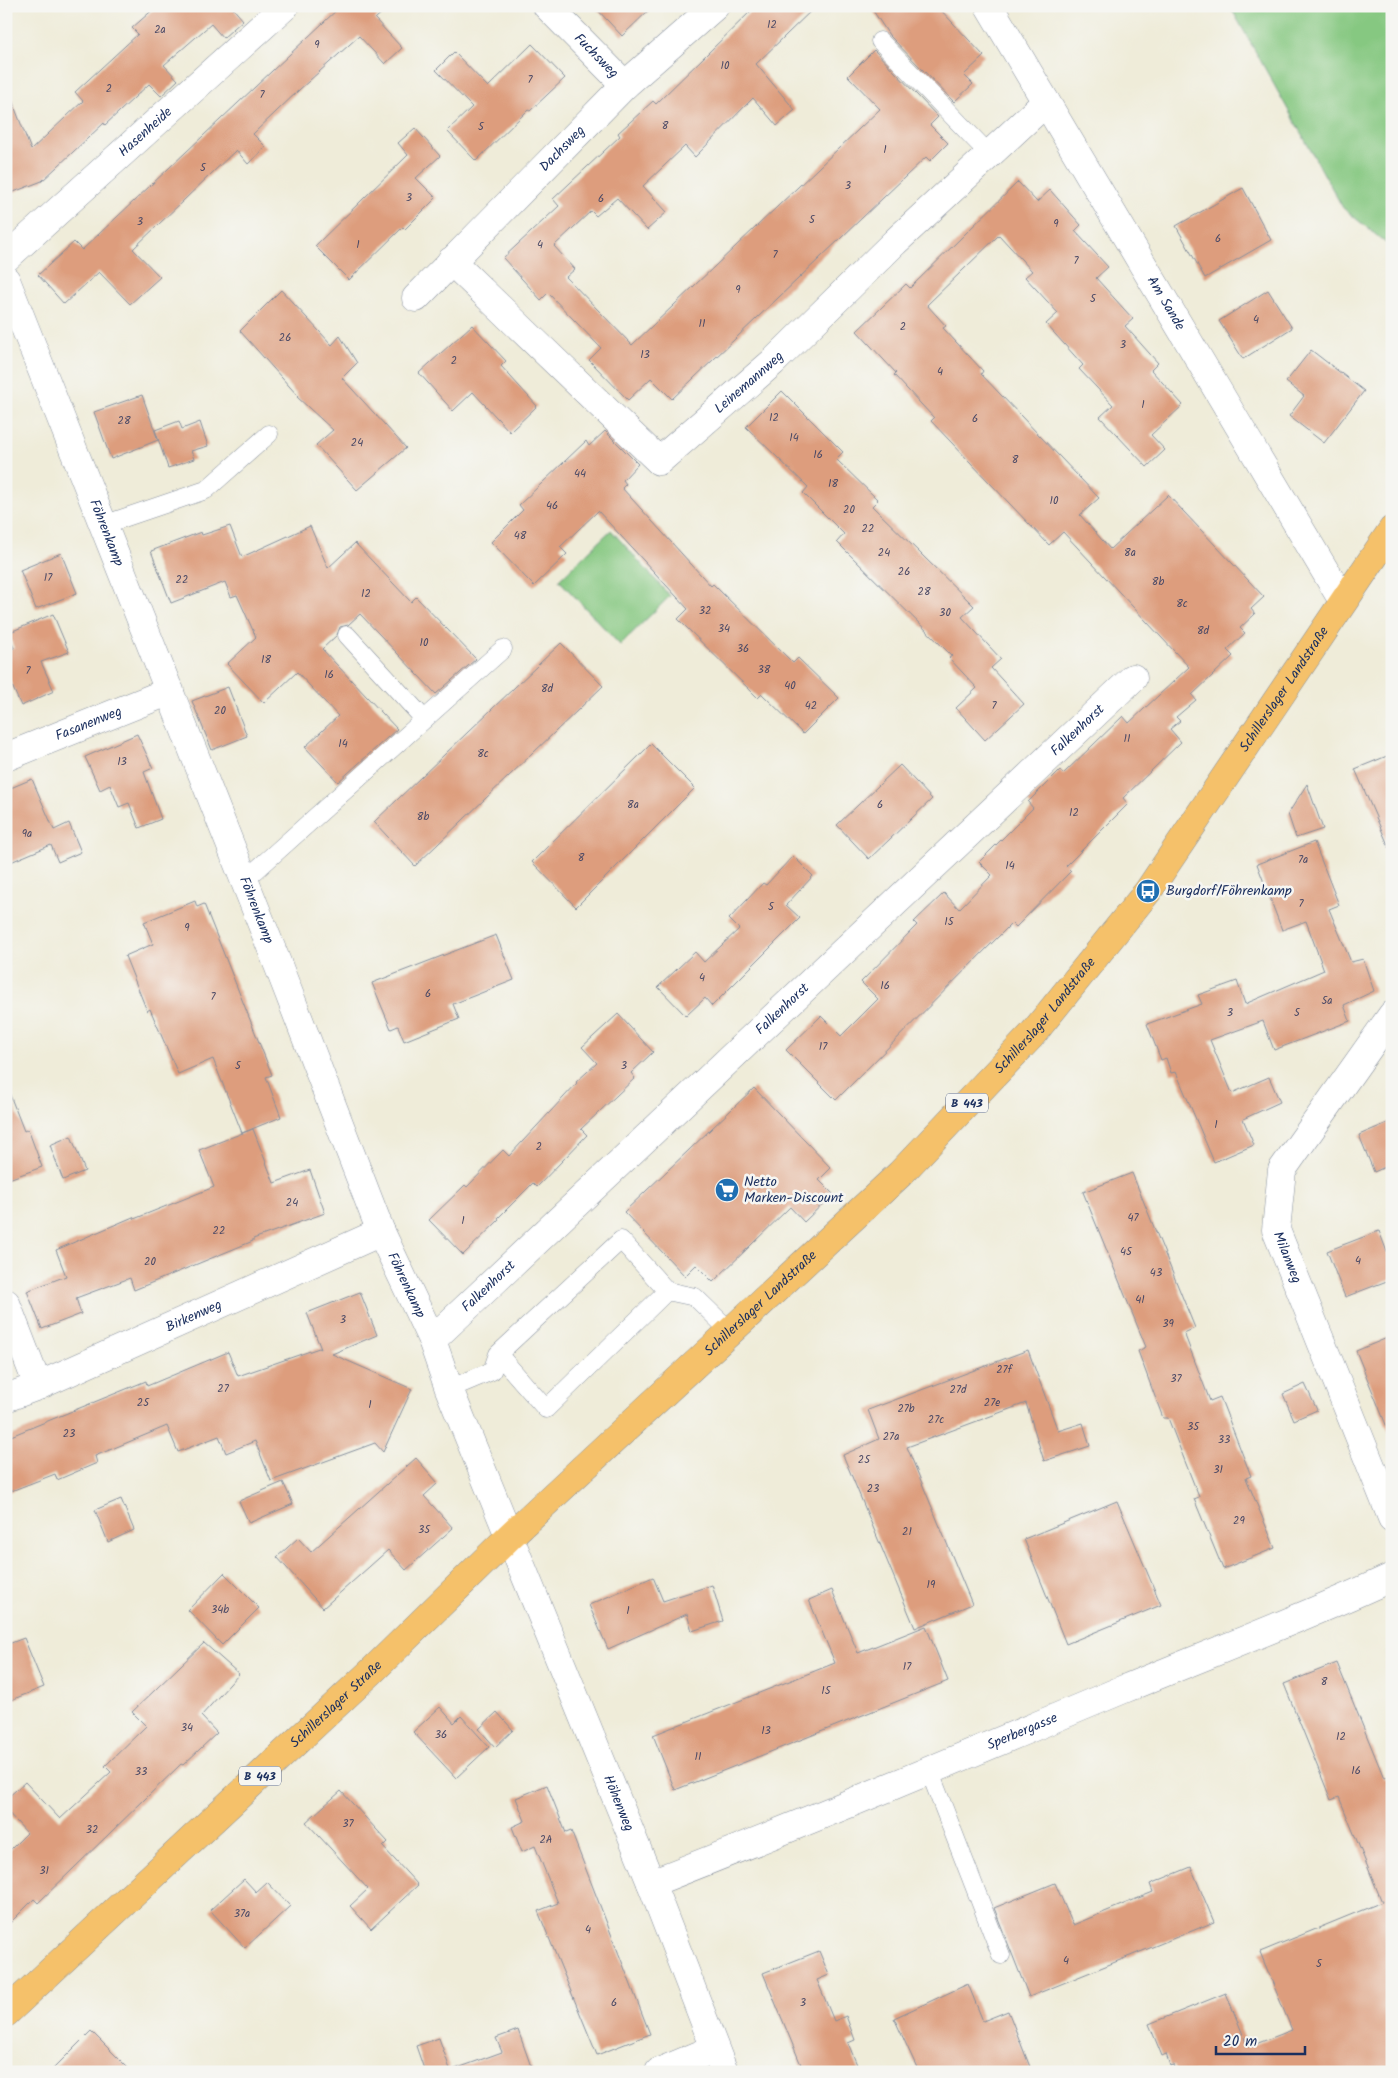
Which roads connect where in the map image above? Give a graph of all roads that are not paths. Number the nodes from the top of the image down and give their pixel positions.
1 (286, 6) edge
2 (547, 6) edge
3 (715, 6) edge
4 (989, 6) edge
5 (880, 41) dead end
6 (625, 85) junction
7 (1046, 102) junction
8 (989, 154) junction
9 (6, 258) edge
10 (451, 262) junction
11 (6, 280) edge
12 (416, 298) dead end
13 (269, 434) dead end
14 (103, 525) junction
15 (1392, 530) edge
16 (1343, 601) junction
17 (347, 635) dead end
18 (503, 649) dead end
19 (1133, 678) dead end
20 (170, 692) junction
21 (424, 719) junction
22 (6, 757) edge
23 (244, 881) junction
24 (1392, 1015) edge
25 (381, 1232) junction
26 (668, 1291) junction
27 (6, 1303) edge
28 (731, 1332) junction
29 (432, 1340) junction
30 (498, 1354) junction
31 (38, 1386) junction
32 (450, 1389) junction
33 (6, 1398) edge
34 (1392, 1518) edge
35 (510, 1536) junction
36 (1392, 1577) edge
37 (929, 1770) junction
38 (651, 1883) junction
39 (1001, 1955) dead end
40 (6, 2013) edge
41 (719, 2060) edge
42 (659, 2072) edge

1 - 9 street, Hasenheide
2 - 6 street, Fuchsweg
3 - 6 street, Dachsweg
4 - 7 street, Am Sande
5 - 8 lane
6 - 10 street, Dachsweg
7 - 8 street, Leinemannweg
7 - 16 street, Am Sande
8 - 10 street, Leinemannweg
10 - 12 street, Dachsweg
11 - 14 street, Föhrenkamp
13 - 14 lane
14 - 20 street, Föhrenkamp
15 - 16 main road, Schillerslager Landstraße / B 443
16 - 28 main road, Schillerslager Landstraße / B 443
17 - 21 lane
18 - 21 lane
19 - 29 street, Falkenhorst
20 - 22 street, Fasanenweg
20 - 23 street, Föhrenkamp
21 - 23 lane
23 - 25 street, Föhrenkamp
24 - 34 street, Milanweg
25 - 29 street, Föhrenkamp
25 - 31 street, Birkenweg
26 - 28 lane
26 - 30 lane
26 - 30 lane
27 - 31 street
28 - 35 main road, Schillerslager Landstraße / B 443
29 - 32 street, Föhrenkamp
30 - 32 lane
31 - 33 street, Birkenweg
32 - 35 street, Föhrenkamp
35 - 38 street, Höhenweg
35 - 40 main road, Schillerslager Straße / B 443
36 - 37 street, Sperbergasse
37 - 38 street, Sperbergasse
37 - 39 lane
38 - 41 street, Höhenweg
41 - 42 street

